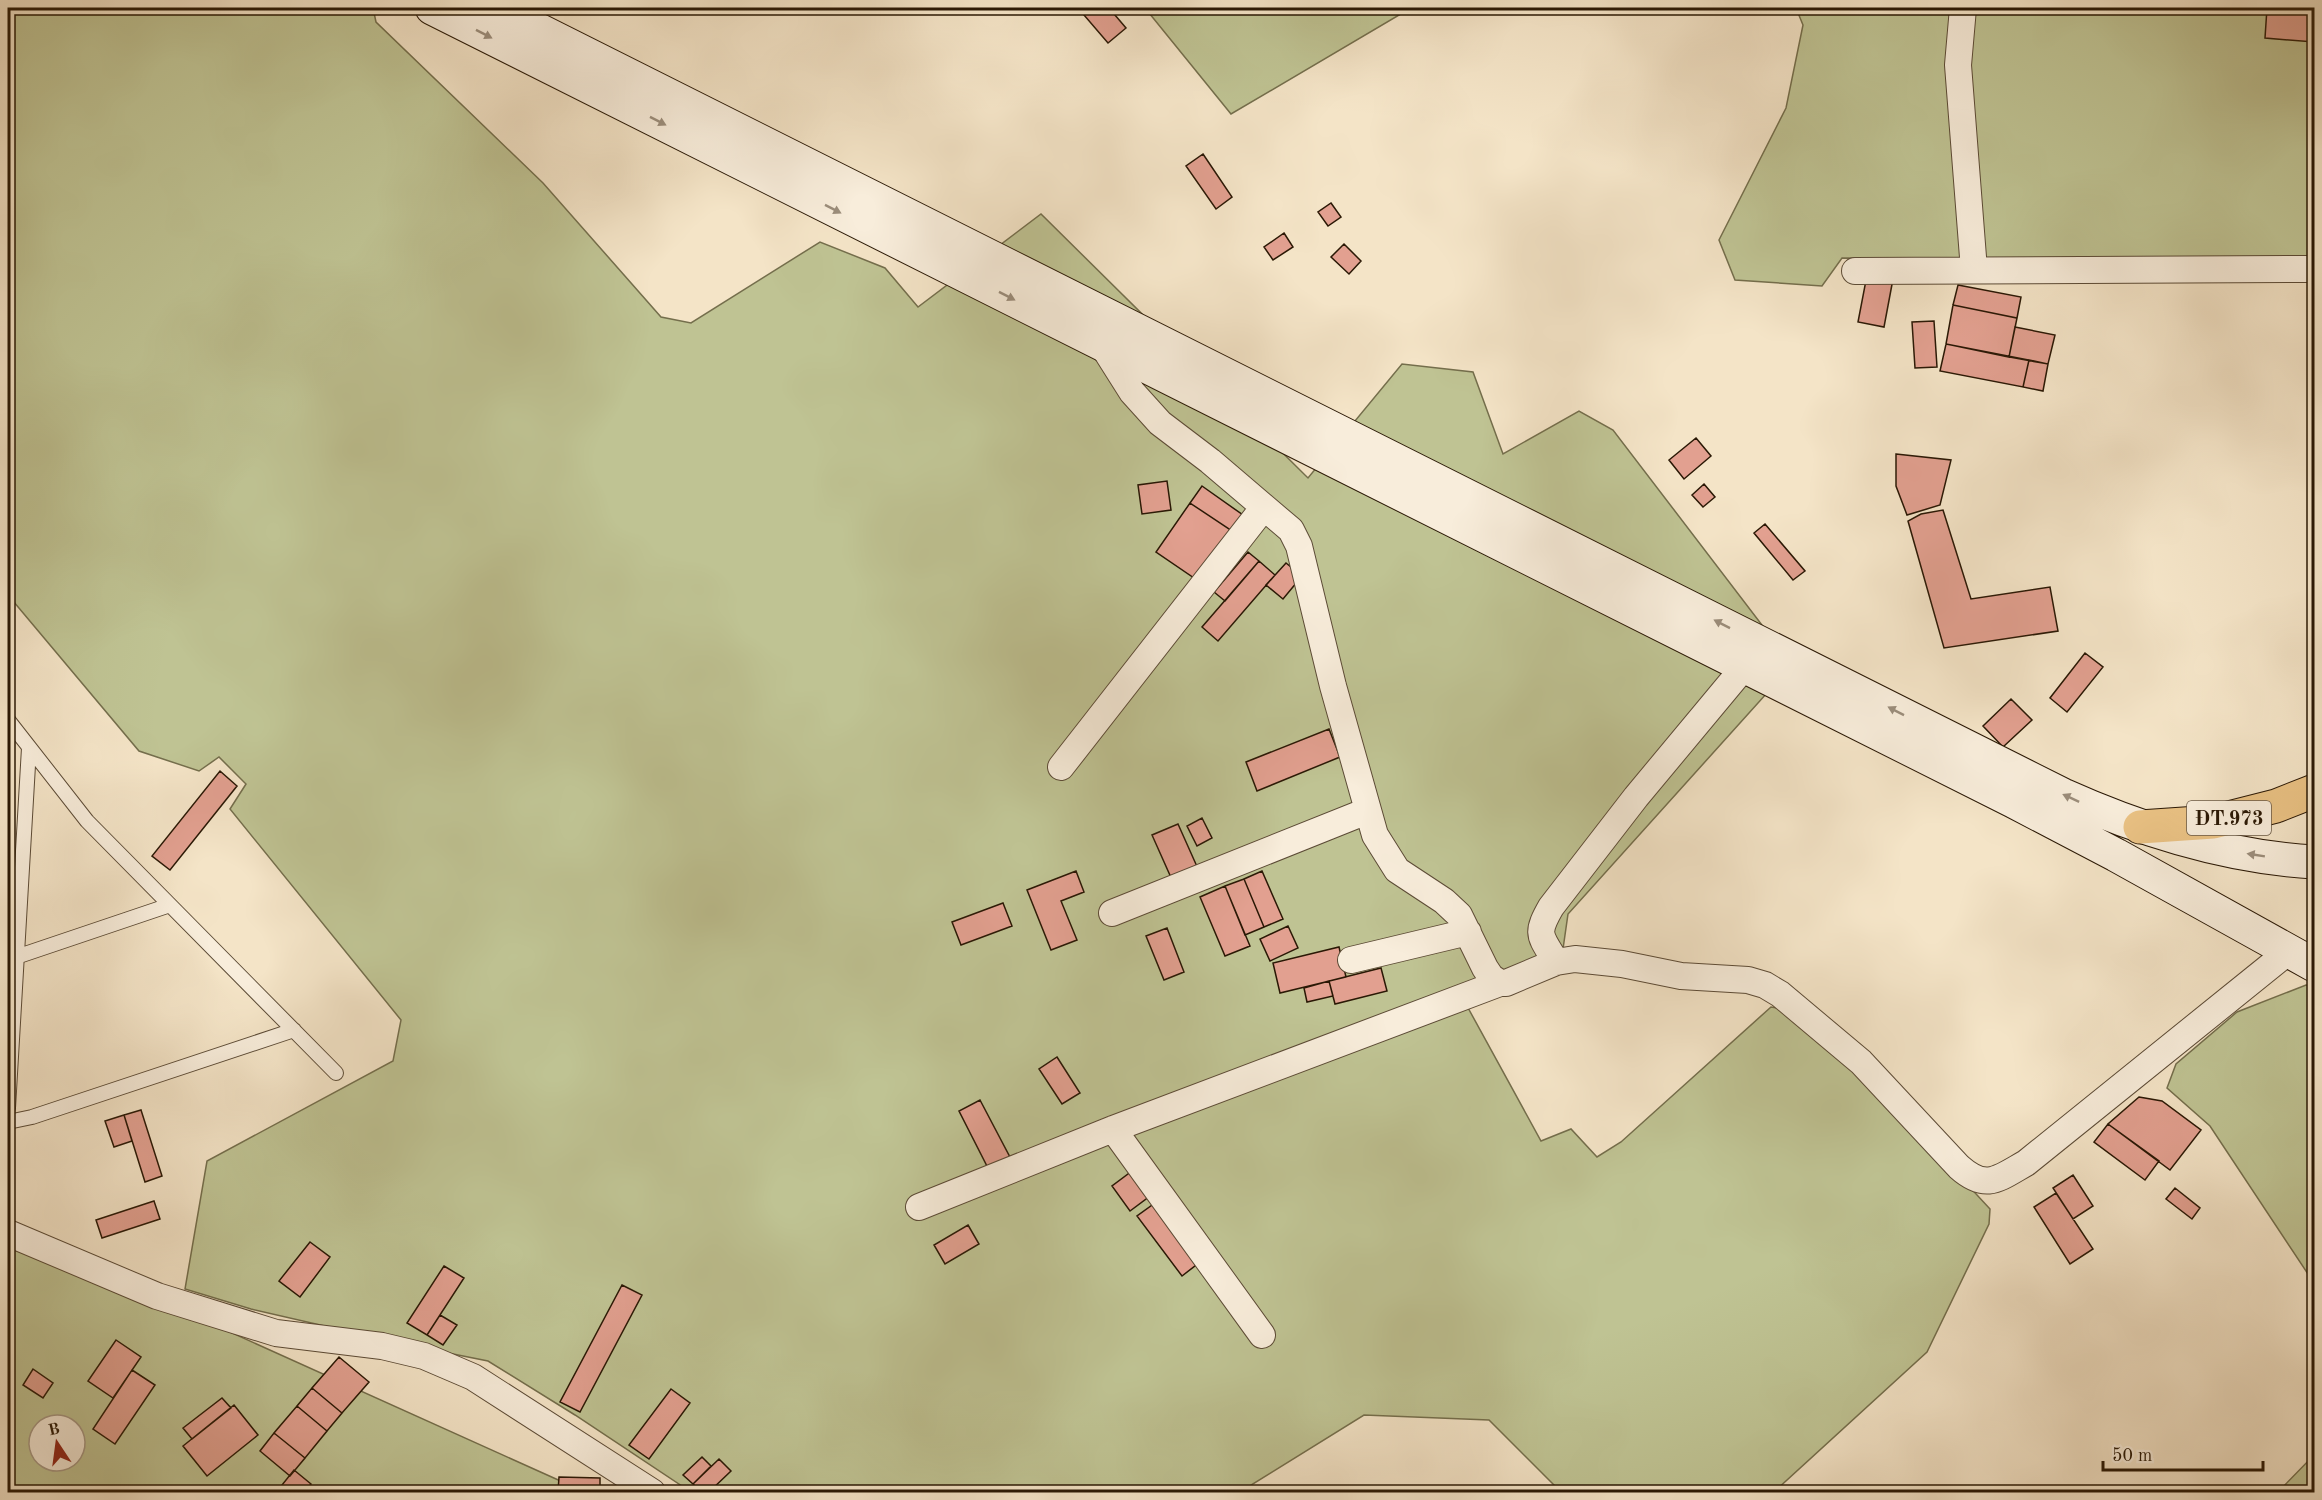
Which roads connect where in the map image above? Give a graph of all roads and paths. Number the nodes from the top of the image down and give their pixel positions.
1 (432, 8) edge
2 (495, 8) edge
3 (1963, 8) edge
4 (2314, 269) edge
5 (1974, 270) junction
6 (1856, 271) dead end
7 (1101, 343) junction
8 (1264, 507) junction
9 (1745, 666) junction
10 (8, 720) edge
11 (29, 748) junction
12 (1061, 767) dead end
13 (2314, 791) edge
14 (1367, 811) junction
15 (2140, 827) junction
16 (2314, 862) edge
17 (170, 905) junction
18 (1112, 913) dead end
19 (1468, 932) junction
20 (16, 957) junction
21 (2302, 958) edge
22 (1351, 960) dead end
23 (1556, 962) junction
24 (1500, 983) junction
25 (294, 1030) junction
26 (336, 1073) dead end
27 (8, 1108) edge
28 (8, 1122) edge
29 (1113, 1129) junction
30 (920, 1207) dead end
31 (8, 1233) edge
32 (1262, 1335) dead end
33 (652, 1492) edge

1 -> 7 main road
15 -> 2 main road
3 - 5 street
4 - 5 street
5 - 6 street
7 - 8 street
7 - 9 main road
8 - 12 street
8 - 14 street
9 - 21 main road
9 - 23 street
10 - 11 lane
11 - 17 lane
11 - 20 lane
13 - 15 main road, ĐT.973
14 - 18 street
14 - 19 street
16 -> 15 main road
17 - 20 lane
17 - 25 lane
19 - 22 street
19 - 24 street
20 - 27 lane
21 - 23 street
23 - 24 street
24 - 29 street
25 - 26 lane
25 - 28 lane
29 - 30 street
29 - 32 street
31 - 33 street

